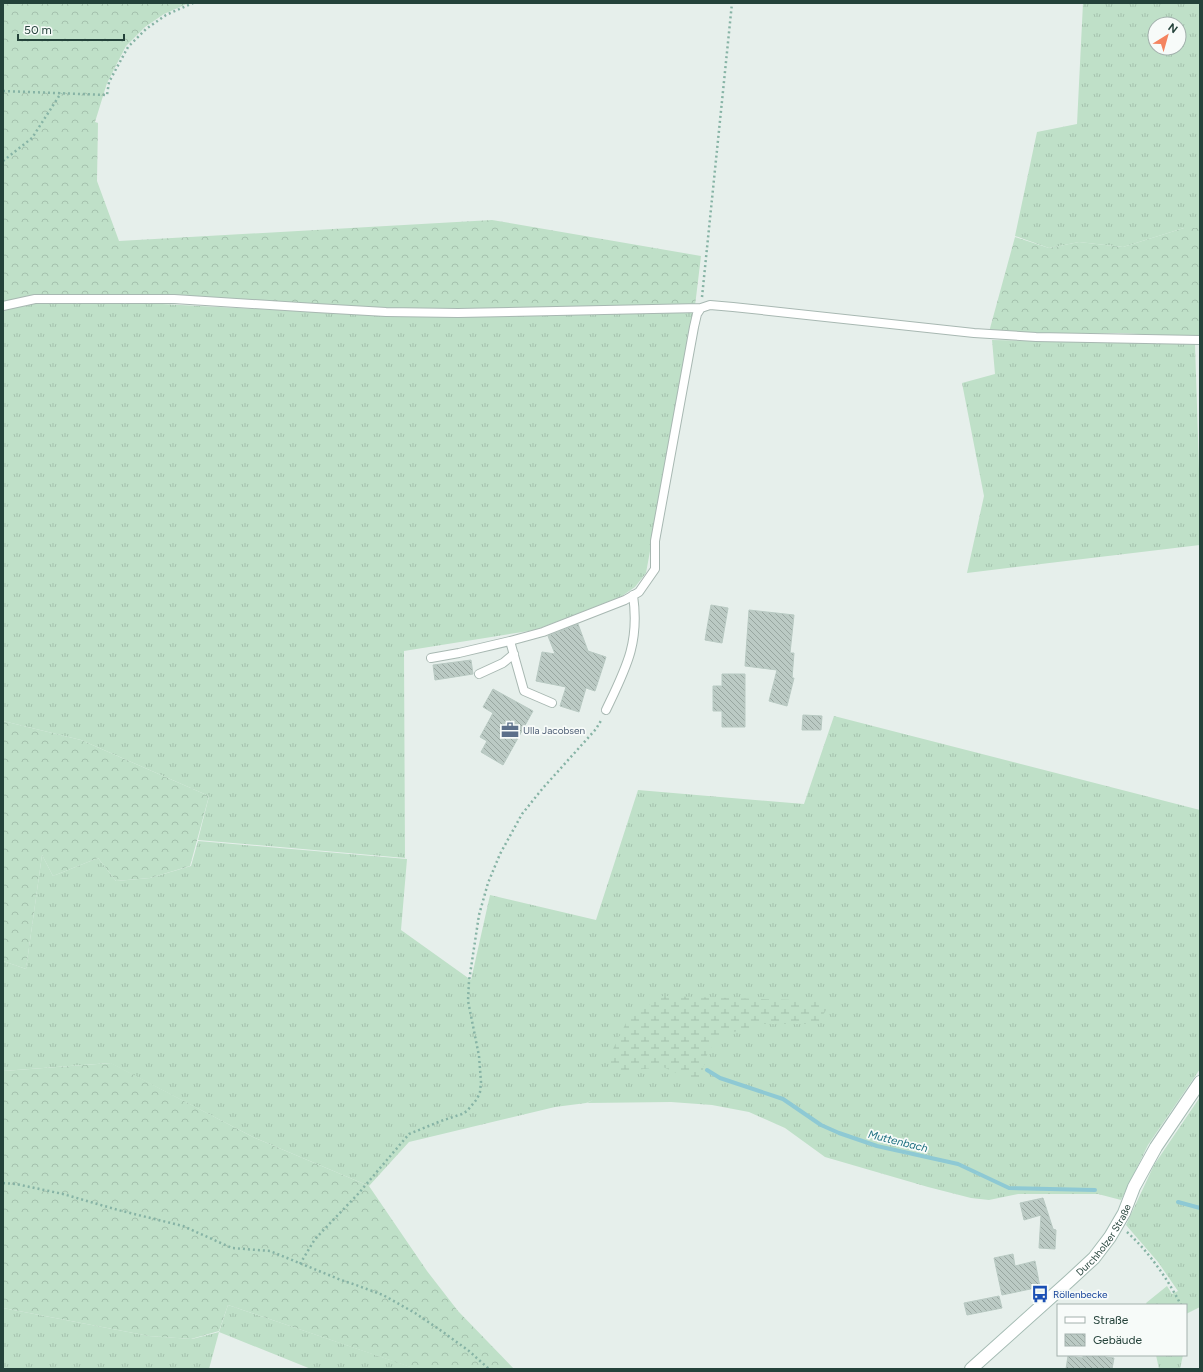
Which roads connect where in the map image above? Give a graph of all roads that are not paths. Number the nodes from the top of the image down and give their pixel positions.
1 (3, 306) edge
2 (701, 308) junction
3 (1200, 340) edge
4 (633, 596) junction
5 (510, 641) junction
6 (514, 654) junction
7 (431, 658) dead end
8 (479, 674) dead end
9 (552, 703) dead end
10 (606, 710) road end
11 (1200, 1082) edge
12 (971, 1369) edge

1 - 2 lane
2 - 3 lane
2 - 4 lane
4 - 5 lane
4 - 10 lane
5 - 6 lane
5 - 7 lane
6 - 8 lane
6 - 9 lane
11 - 12 main road, Durchholzer Straße

